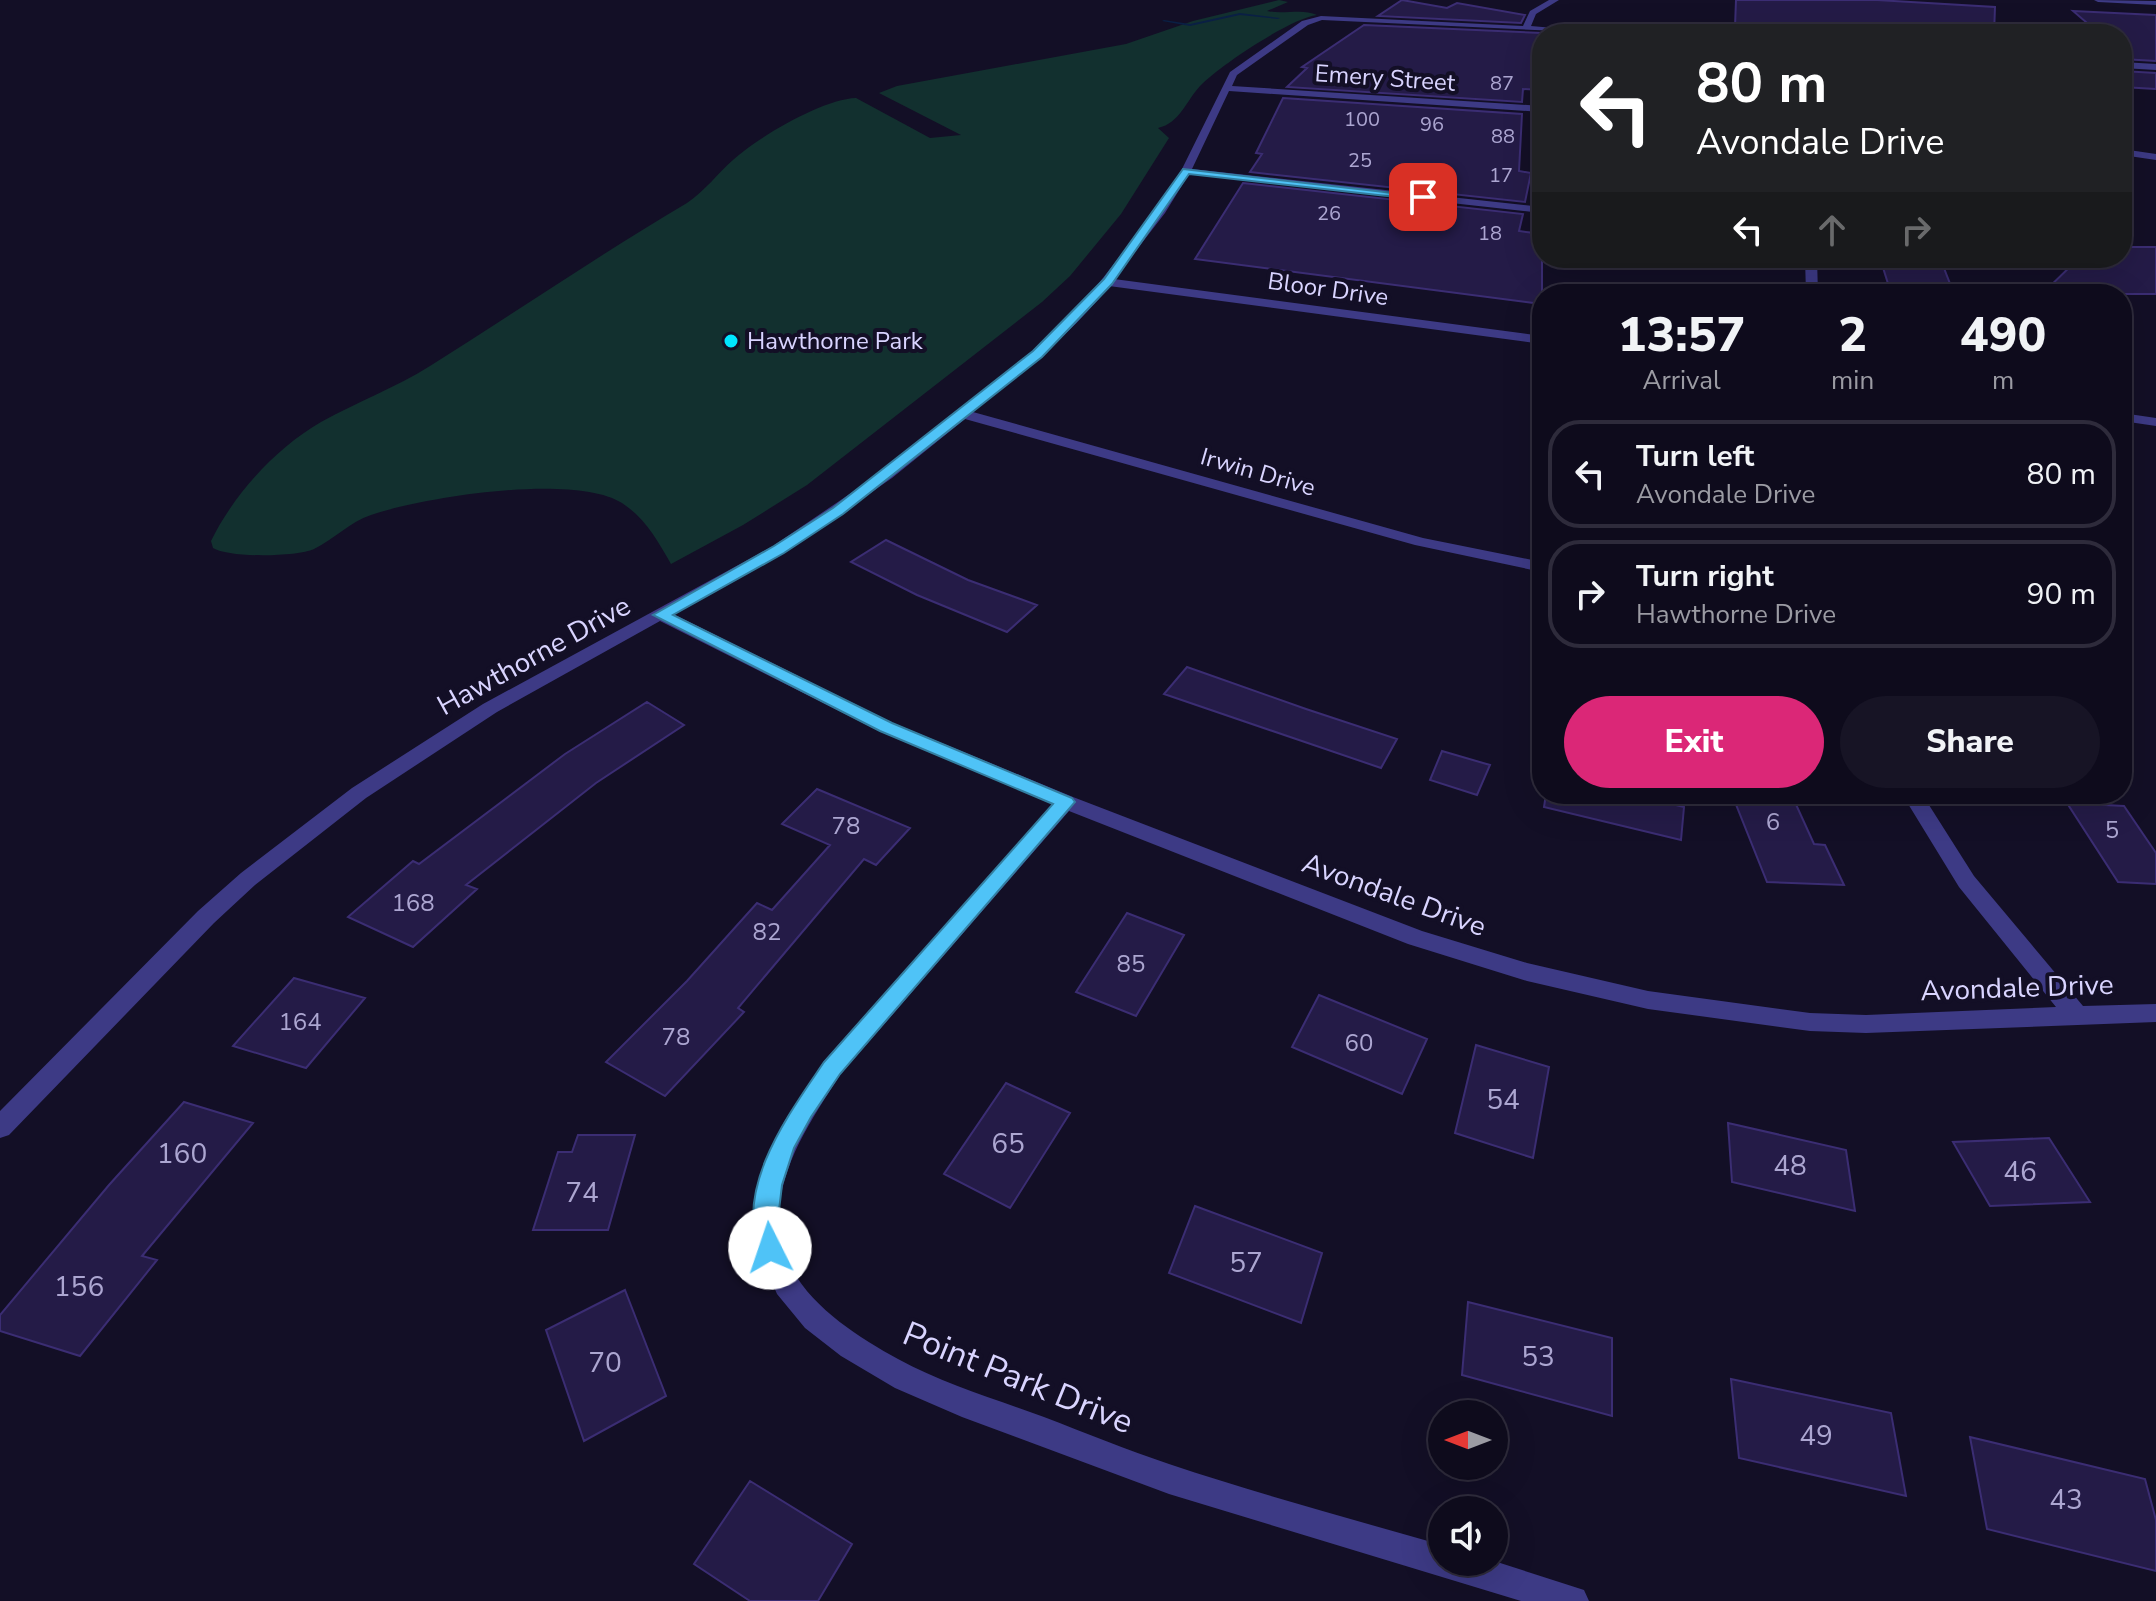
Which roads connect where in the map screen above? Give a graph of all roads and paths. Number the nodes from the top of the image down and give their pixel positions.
1 (1555, 0) edge
2 (2098, 0) edge
3 (2156, 3) edge
4 (1526, 28) junction
5 (1532, 28) edge
6 (2132, 66) edge
7 (2156, 67) edge
8 (1225, 88) junction
9 (1532, 108) edge
10 (2132, 153) edge
11 (2156, 157) edge
12 (1186, 171) junction
13 (1532, 209) edge
14 (1108, 282) junction
15 (1532, 339) edge
16 (963, 414) junction
17 (2132, 418) edge
18 (2156, 422) edge
19 (1532, 565) edge
20 (661, 615) junction
21 (1066, 802) junction
22 (1918, 804) edge
23 (2156, 1013) edge
24 (2077, 1016) junction
25 (0, 1127) edge
26 (1428, 1557) edge
27 (1490, 1576) edge
28 (1573, 1601) edge

1 - 4 street
2 - 3 street
4 - 5 street
4 - 8 street, Hawthorne Drive
6 - 7 street
8 - 9 street, Emery Street
8 - 12 street, Hawthorne Drive
10 - 11 street
12 - 13 street
12 - 14 street, Hawthorne Drive
14 - 15 street, Bloor Drive
14 - 16 street, Hawthorne Drive
16 - 19 street, Irwin Drive
16 - 20 street, Hawthorne Drive
17 - 18 street
20 - 21 street, Avondale Drive
20 - 25 street, Hawthorne Drive
21 - 24 street, Avondale Drive
21 - 26 street, Point Park Drive
22 - 24 street
23 - 24 street, Avondale Drive
27 - 28 street, Point Park Drive

